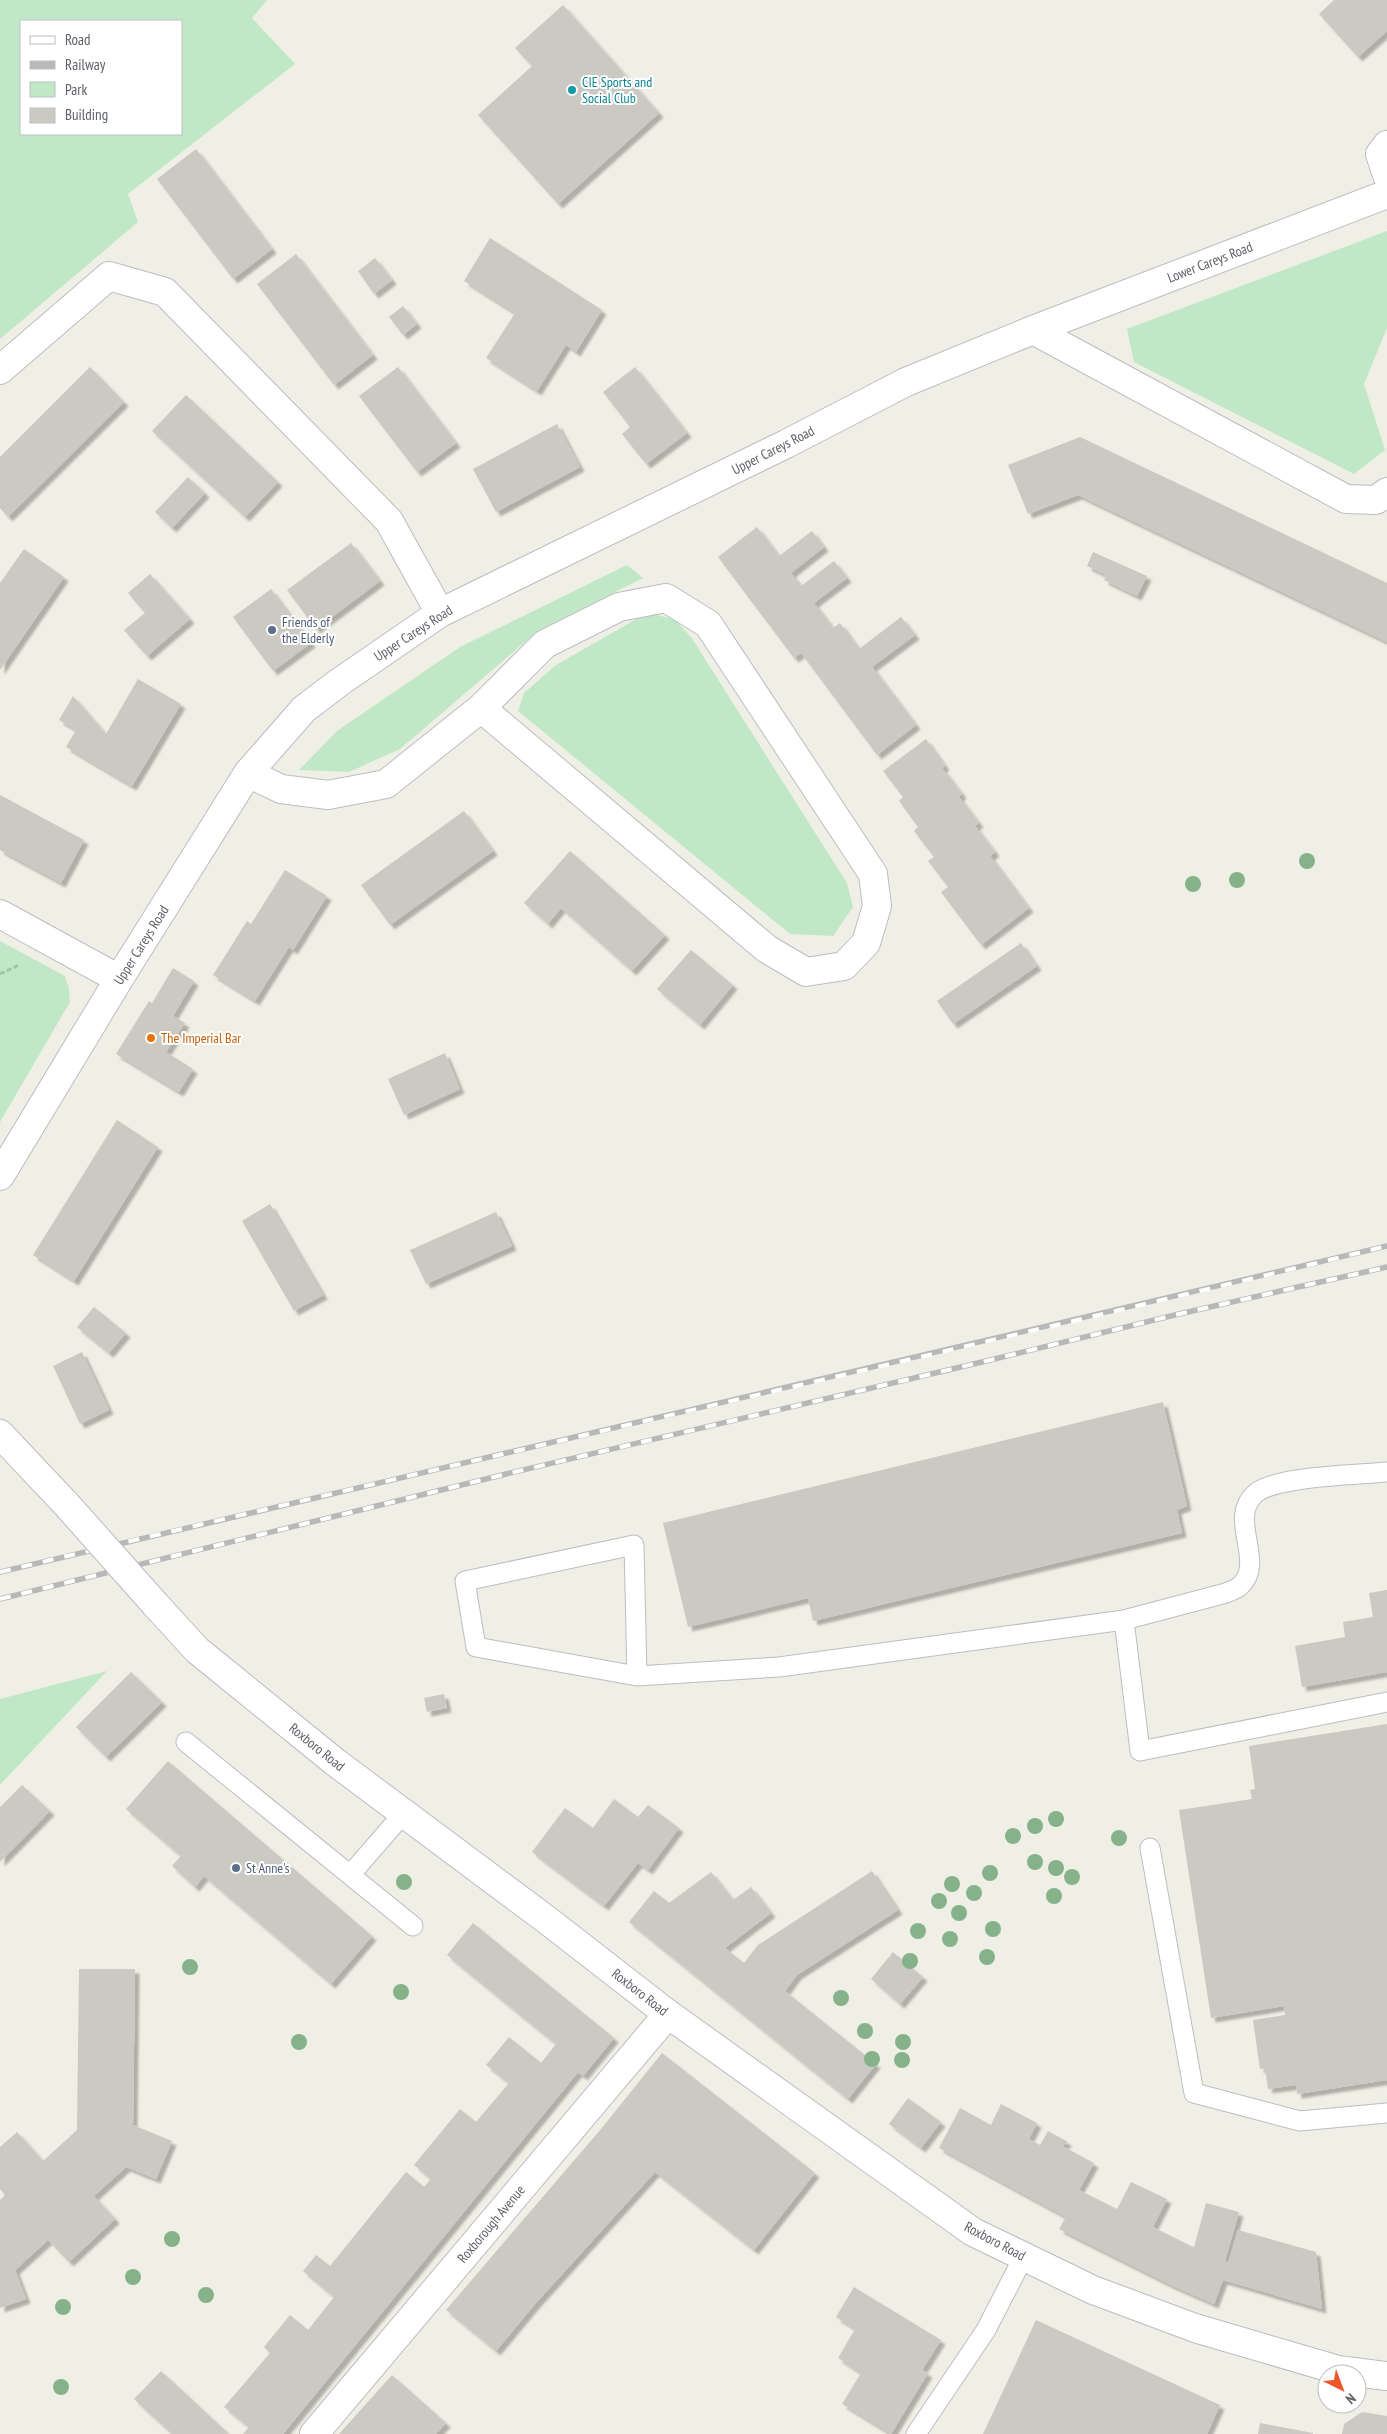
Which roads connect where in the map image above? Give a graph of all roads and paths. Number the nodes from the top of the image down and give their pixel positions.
1 (1387, 145) edge
2 (1387, 174) edge
3 (1387, 194) edge
4 (1033, 330) junction
5 (0, 370) edge
6 (1387, 492) edge
7 (440, 614) junction
8 (481, 708) junction
9 (248, 772) junction
10 (0, 914) edge
11 (119, 979) junction
12 (0, 1176) edge
13 (0, 1434) edge
14 (1387, 1472) edge
15 (1124, 1620) junction
16 (637, 1676) junction
17 (1387, 1702) edge
18 (186, 1742) dead end
19 (403, 1814) junction
20 (1150, 1848) dead end
21 (350, 1876) junction
22 (413, 1926) dead end
23 (668, 2014) junction
24 (1387, 2112) edge
25 (1024, 2256) junction
26 (1387, 2376) edge
27 (314, 2434) edge
28 (916, 2434) edge

1 - 2 street
3 - 4 street, Lower Careys Road
4 - 6 street
4 - 7 street, Upper Careys Road
5 - 7 street
7 - 9 street, Upper Careys Road
8 - 8 street
8 - 9 street
9 - 11 street, Upper Careys Road
10 - 11 street
11 - 12 street, Upper Careys Road
13 - 19 street, Roxboro Road, bridge
14 - 15 lane
15 - 16 lane
15 - 17 lane
16 - 16 lane
18 - 21 lane
19 - 21 lane
19 - 23 street, Roxboro Road
20 - 24 lane
21 - 22 lane
23 - 25 street, Roxboro Road
23 - 27 street, Roxborough Avenue
25 - 26 street, Roxboro Road
25 - 28 lane

